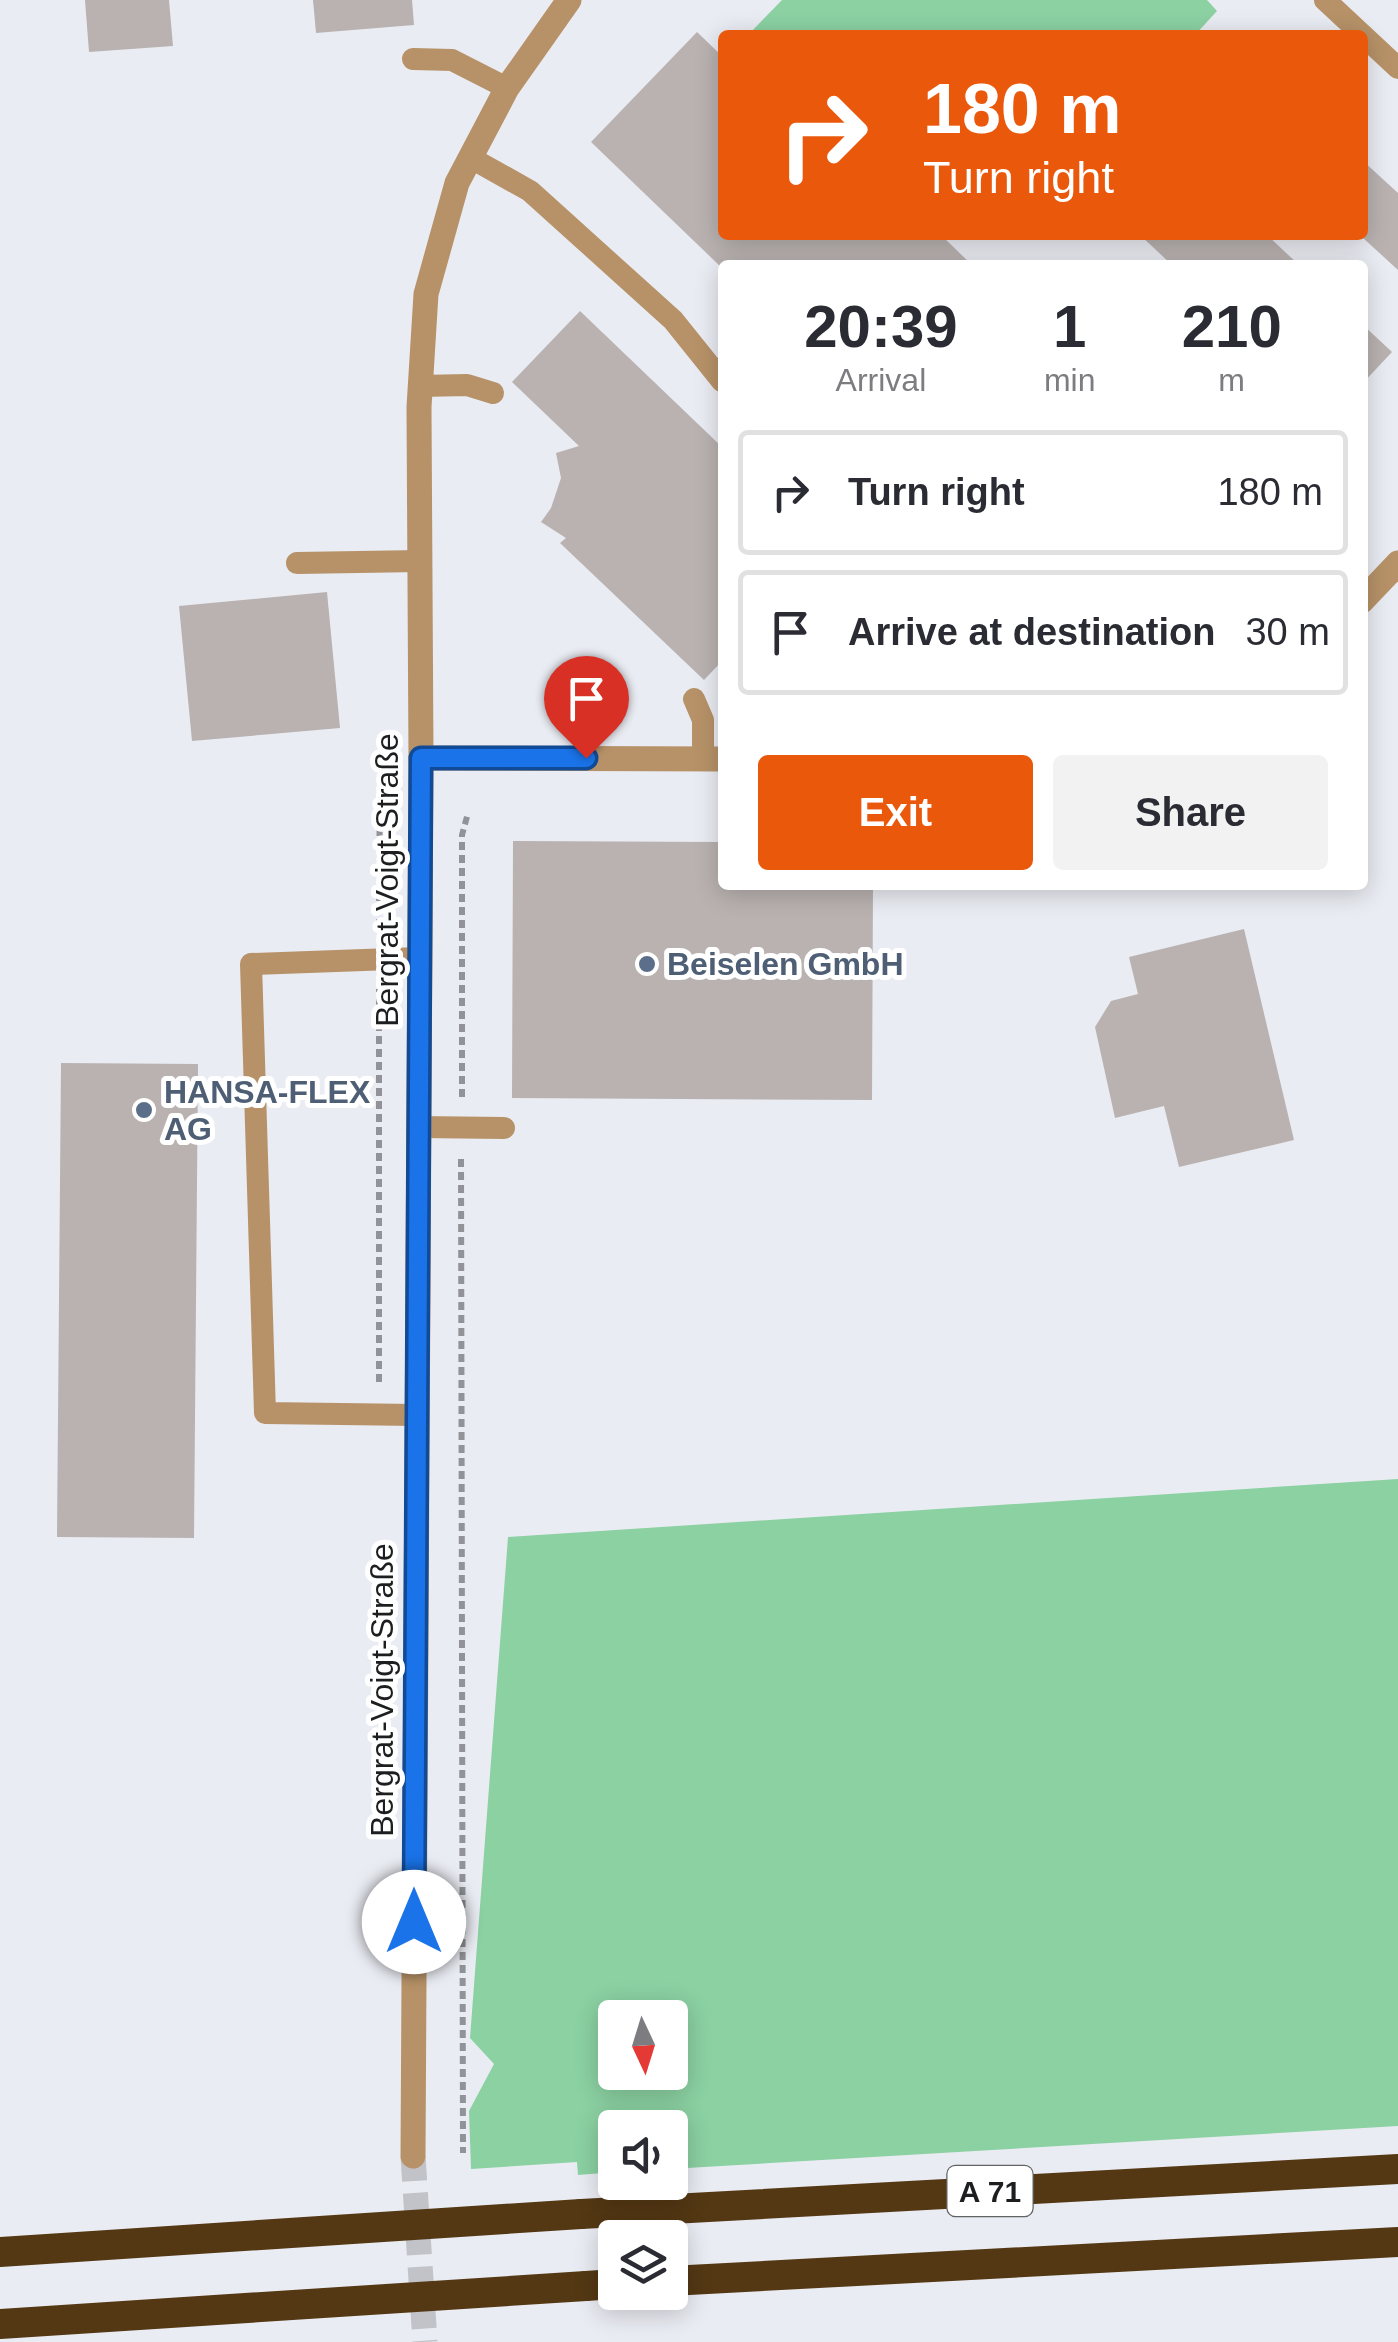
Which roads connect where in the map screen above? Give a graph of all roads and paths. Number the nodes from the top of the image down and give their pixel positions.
1 (569, 0) edge
2 (1325, 0) edge
3 (1357, 30) edge
4 (1368, 40) edge
5 (413, 58) dead end
6 (1398, 68) edge
7 (507, 88) junction
8 (471, 158) junction
9 (718, 375) edge
10 (420, 386) junction
11 (493, 393) dead end
12 (420, 560) junction
13 (297, 562) dead end
14 (1398, 563) edge
15 (1368, 595) edge
16 (694, 699) dead end
17 (421, 758) junction
18 (713, 759) edge
19 (468, 813) dead end
20 (420, 958) junction
21 (418, 1127) junction
22 (462, 1128) junction
23 (504, 1128) dead end
24 (416, 1415) junction
25 (462, 2153) dead end
26 (413, 2156) tunnel mouth
27 (1398, 2169) edge
28 (1398, 2242) edge
29 (0, 2252) edge
30 (688, 2281) edge
31 (598, 2285) edge
32 (0, 2324) edge

1 - 7 street, Bergrat-Voigt-Straße
2 - 3 lane
4 - 6 lane
5 - 7 lane
7 - 8 street, Bergrat-Voigt-Straße
8 - 9 lane
8 - 10 street, Bergrat-Voigt-Straße
10 - 11 lane
10 - 12 street, Bergrat-Voigt-Straße
12 - 13 lane
12 - 17 street, Bergrat-Voigt-Straße
14 - 15 street
16 - 18 lane
17 - 18 street
17 - 20 street, Bergrat-Voigt-Straße
19 - 22 path
20 - 21 street, Bergrat-Voigt-Straße
20 - 24 lane
21 - 22 lane
21 - 24 street, Bergrat-Voigt-Straße
22 - 23 lane
22 - 25 path
24 - 26 street, Bergrat-Voigt-Straße
27 - 29 highway, A 71, bridge
28 - 30 highway, A 71
31 - 32 highway, bridge

